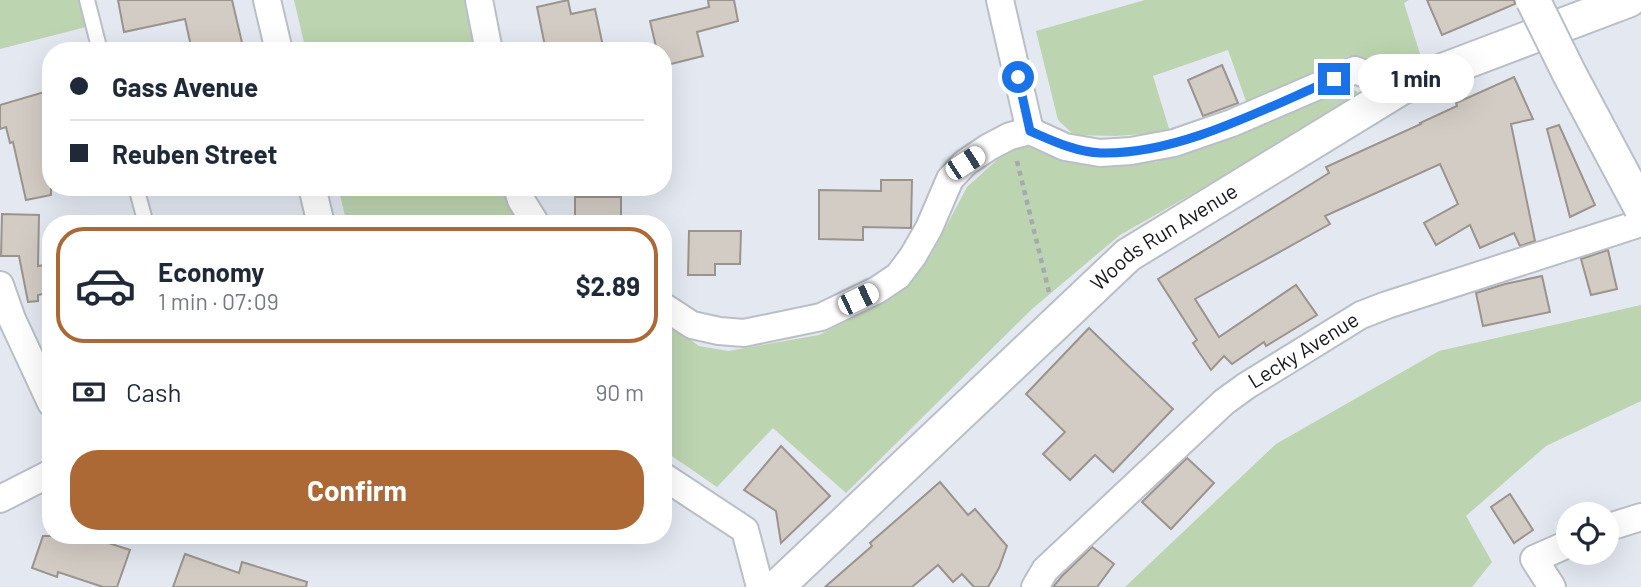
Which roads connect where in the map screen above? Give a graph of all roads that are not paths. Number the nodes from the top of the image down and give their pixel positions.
1 (87, 0) edge
2 (267, 0) edge
3 (479, 0) edge
4 (1000, 0) edge
5 (1533, 0) edge
6 (1629, 0) edge
7 (98, 42) edge
8 (277, 42) edge
9 (487, 42) edge
10 (1401, 88) junction
11 (1020, 134) junction
12 (138, 196) edge
13 (314, 196) edge
14 (520, 196) edge
15 (1641, 208) edge
16 (144, 215) edge
17 (319, 215) edge
18 (530, 215) edge
19 (1641, 222) edge
20 (0, 285) edge
21 (672, 312) edge
22 (42, 384) edge
23 (42, 478) edge
24 (672, 482) edge
25 (0, 499) edge
26 (1641, 517) edge
27 (1619, 524) edge
28 (1556, 549) edge
29 (760, 587) edge
30 (777, 587) edge
31 (1035, 587) edge
32 (1552, 587) edge

1 - 7 lane
2 - 8 street
3 - 9 street
4 - 11 street
5 - 15 street, bridge
6 - 10 street, Woods Run Avenue
10 - 11 street
10 - 30 street, Woods Run Avenue
11 - 21 street
12 - 16 lane
13 - 17 street
14 - 18 street
19 - 31 street, Lecky Avenue
20 - 22 street
23 - 25 street
24 - 29 street
26 - 27 street
28 - 32 street

